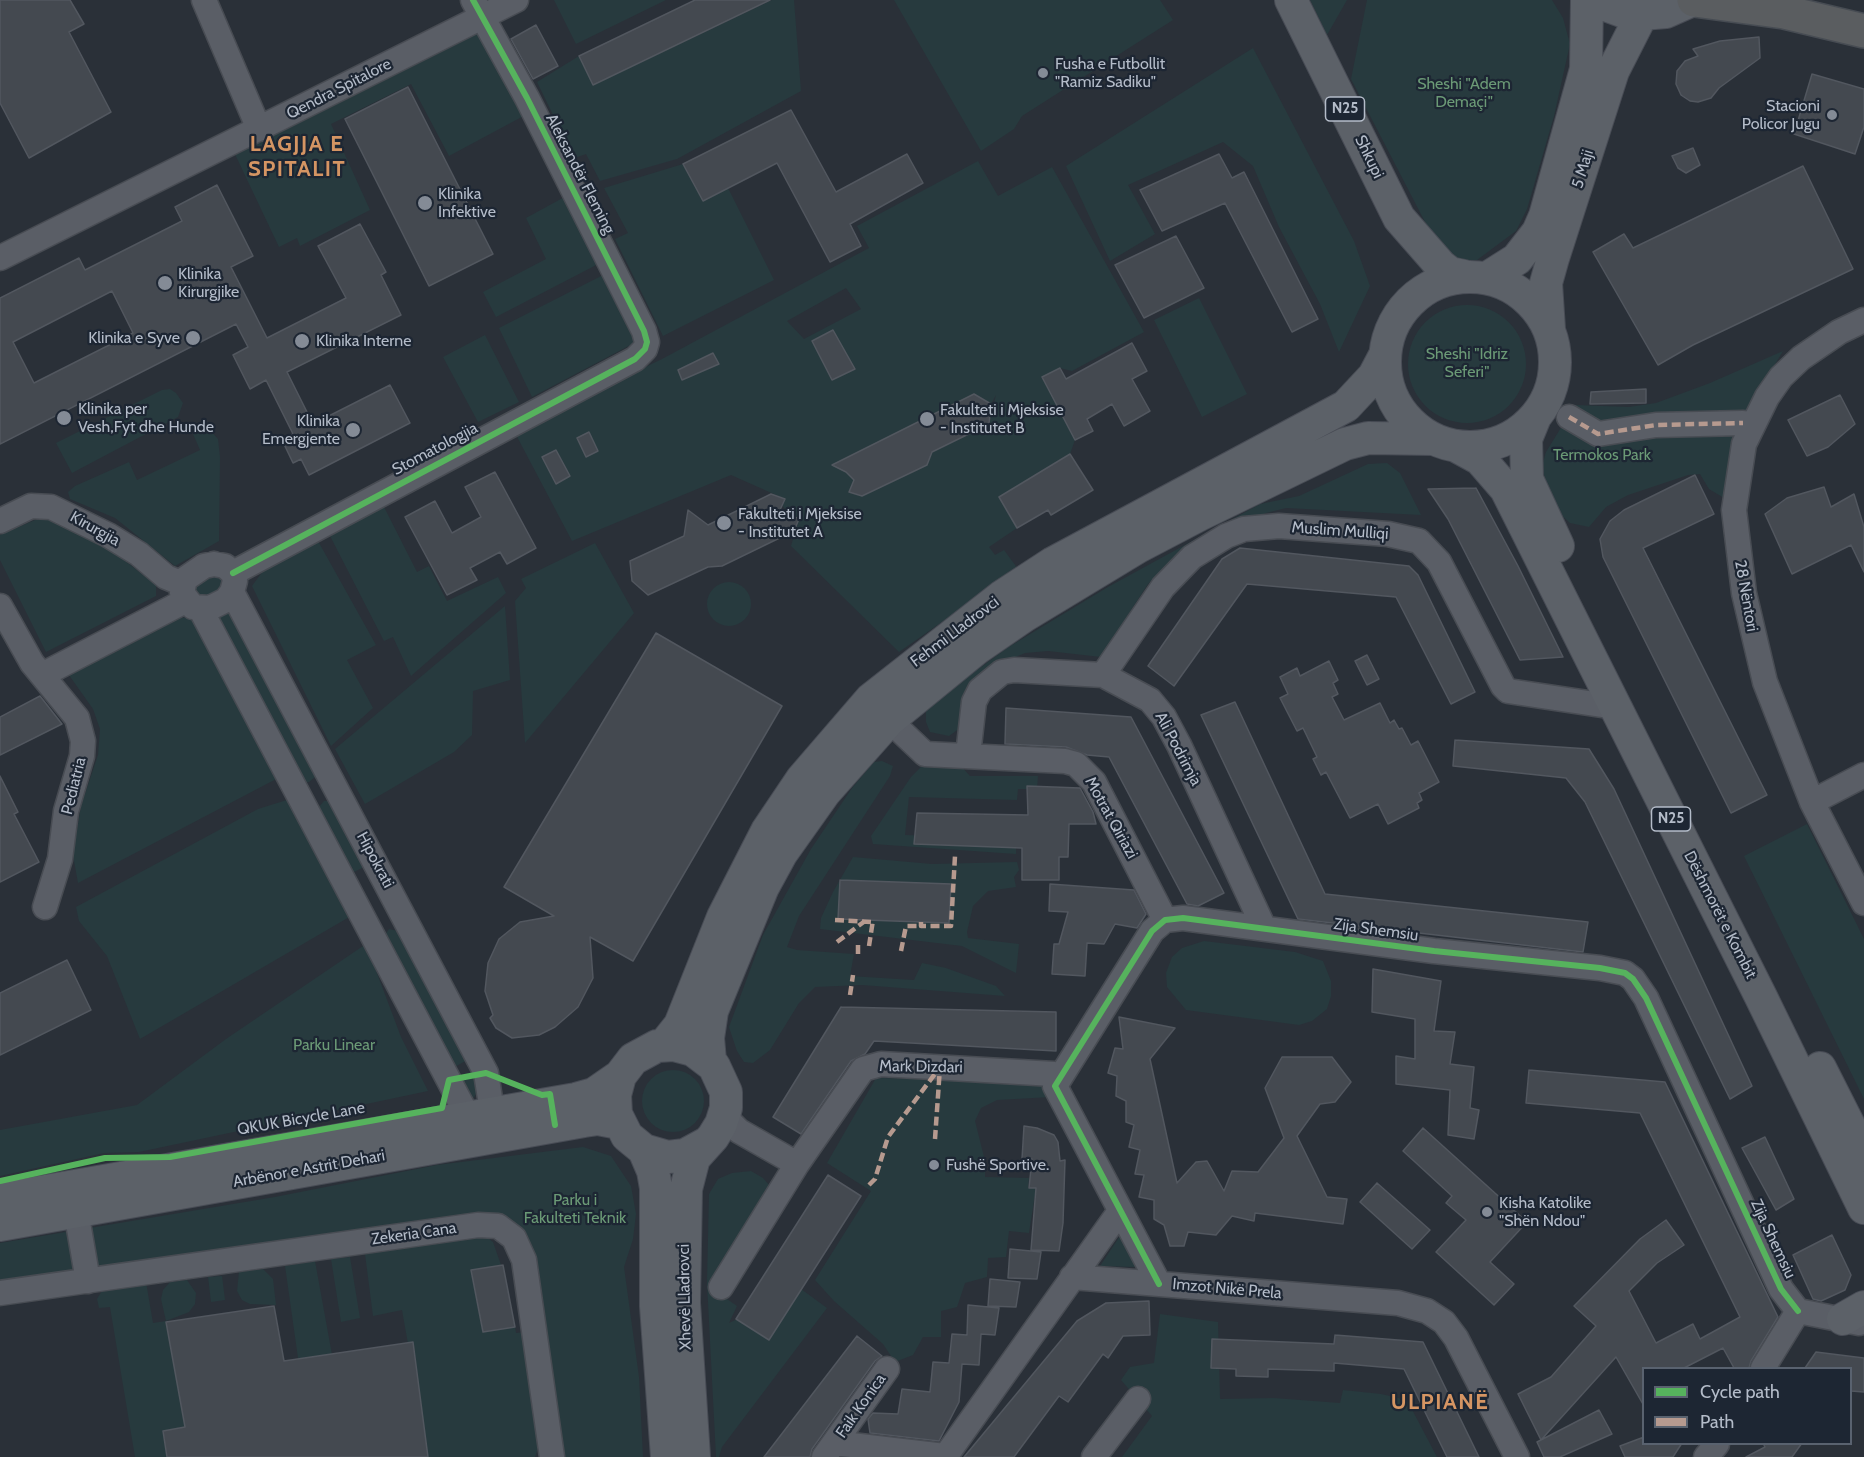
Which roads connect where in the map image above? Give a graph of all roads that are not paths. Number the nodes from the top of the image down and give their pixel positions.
1 (204, 0) edge
2 (516, 0) edge
3 (1291, 0) edge
4 (1587, 0) edge
5 (1592, 0) edge
6 (1693, 0) edge
7 (1841, 0) edge
8 (1864, 8) edge
9 (477, 9) edge
10 (1642, 15) junction
11 (1864, 31) edge
12 (259, 129) junction
13 (1399, 218) junction
14 (0, 258) edge
15 (1475, 277) junction
16 (1403, 309) junction
17 (1864, 320) edge
18 (1549, 328) junction
19 (646, 346) joint
20 (1384, 357) junction
21 (1535, 417) junction
22 (1569, 417) dead end
23 (1743, 423) dead end
24 (1445, 443) junction
25 (0, 521) edge
26 (232, 583) junction
27 (190, 598) junction
28 (0, 606) edge
29 (1591, 658) junction
30 (42, 675) junction
31 (1103, 675) junction
32 (1557, 697) junction
33 (1615, 707) junction
34 (889, 720) junction
35 (968, 755) junction
36 (1864, 775) edge
37 (1812, 802) junction
38 (1864, 903) edge
39 (45, 907) dead end
40 (1166, 920) junction
41 (1264, 928) junction
42 (664, 1045) junction
43 (710, 1061) junction
44 (486, 1073) junction
45 (620, 1076) junction
46 (1058, 1077) junction
47 (552, 1104) junction
48 (726, 1108) junction
49 (619, 1124) junction
50 (484, 1126) junction
51 (750, 1140) junction
52 (707, 1143) junction
53 (644, 1150) junction
54 (1864, 1155) edge
55 (797, 1164) junction
56 (0, 1199) edge
57 (1864, 1208) edge
58 (76, 1211) junction
59 (1120, 1211) junction
60 (0, 1225) edge
61 (1072, 1277) junction
62 (88, 1281) junction
63 (1159, 1284) junction
64 (721, 1287) dead end
65 (0, 1293) edge
66 (1798, 1311) junction
67 (1859, 1316) edge
68 (1764, 1367) edge
69 (887, 1369) dead end
70 (1138, 1399) dead end
71 (1715, 1445) edge
72 (829, 1450) edge
73 (945, 1456) edge
74 (552, 1457) edge
75 (667, 1457) edge
76 (694, 1457) edge
77 (1094, 1457) edge
78 (1517, 1457) edge
79 (1706, 1457) edge

1 - 12 street
2 - 9 street, Qendra Spitalore
3 - 13 main road, Shkupi / N25
4 - 15 main road, 5 Maji
5 - 10 main road
6 - 10 main road
6 - 11 highway
7 - 8 highway
9 - 12 street, Qendra Spitalore
9 - 19 street, Aleksandër Fleming
10 - 18 main road, 5 Maji
12 - 14 street, Qendra Spitalore
13 - 15 main road, Shkupi / N25
13 - 16 main road, Shkupi / N25
15 - 16 main road
15 - 18 main road
16 - 20 main road
17 - 37 street, 28 Nëntori
18 - 21 main road
19 - 26 street, Stomatologjia
20 - 24 main road
20 - 42 main road, Fehmi Lladrovci
21 - 24 main road
21 - 54 main road, Dëshmorët e Kombit / N25
22 - 23 street
24 - 29 main road, Dëshmorët e Kombit / N25
24 - 34 main road, Fehmi Lladrovci
25 - 27 street, Kirurgjia
26 - 27 street
26 - 27 street
26 - 44 street, Hipokrati
27 - 30 street
27 - 50 street
28 - 30 street, Pediatria
29 - 32 street
29 - 33 main road, Dëshmorët e Kombit / N25
30 - 39 street, Pediatria
31 - 32 street, Muslim Mulliqi
31 - 35 street, Ali Podrimja
31 - 41 street, Ali Podrimja
32 - 33 street, Muslim Mulliqi
33 - 57 main road, Dëshmorët e Kombit / N25
34 - 35 street, Motrat Qiriazi
34 - 43 main road, Fehmi Lladrovci
35 - 40 street, Motrat Qiriazi
36 - 37 street
37 - 38 street, 28 Nëntori
40 - 41 street, Zija Shemsiu
40 - 46 street
41 - 66 street, Zija Shemsiu
42 - 43 main road
42 - 45 main road
43 - 48 main road
44 - 47 street
44 - 50 street, Hipokrati
45 - 47 main road, Arbënor e Astrit Dehari
45 - 49 main road
46 - 55 street, Mark Dizdari
46 - 59 street
47 - 50 main road, Arbënor e Astrit Dehari
48 - 51 street
48 - 52 main road
49 - 50 main road, Arbënor e Astrit Dehari
49 - 53 main road
50 - 56 main road
50 - 58 main road, Arbënor e Astrit Dehari
51 - 52 street
51 - 55 street
52 - 53 main road
52 - 76 main road, Xhevë Lladrovci
53 - 75 main road, Xhevë Lladrovci
55 - 64 street, Mark Dizdari
58 - 60 main road, Arbënor e Astrit Dehari
58 - 62 street
59 - 61 street
59 - 63 street
61 - 63 street, Imzot Nikë Prela
61 - 73 street
62 - 65 street, Zekeria Cana
62 - 74 street, Zekeria Cana
63 - 78 street, Imzot Nikë Prela
66 - 67 street
66 - 68 street
69 - 72 street, Faik Konica
70 - 77 street
71 - 79 street
72 - 73 street, Faik Konica

